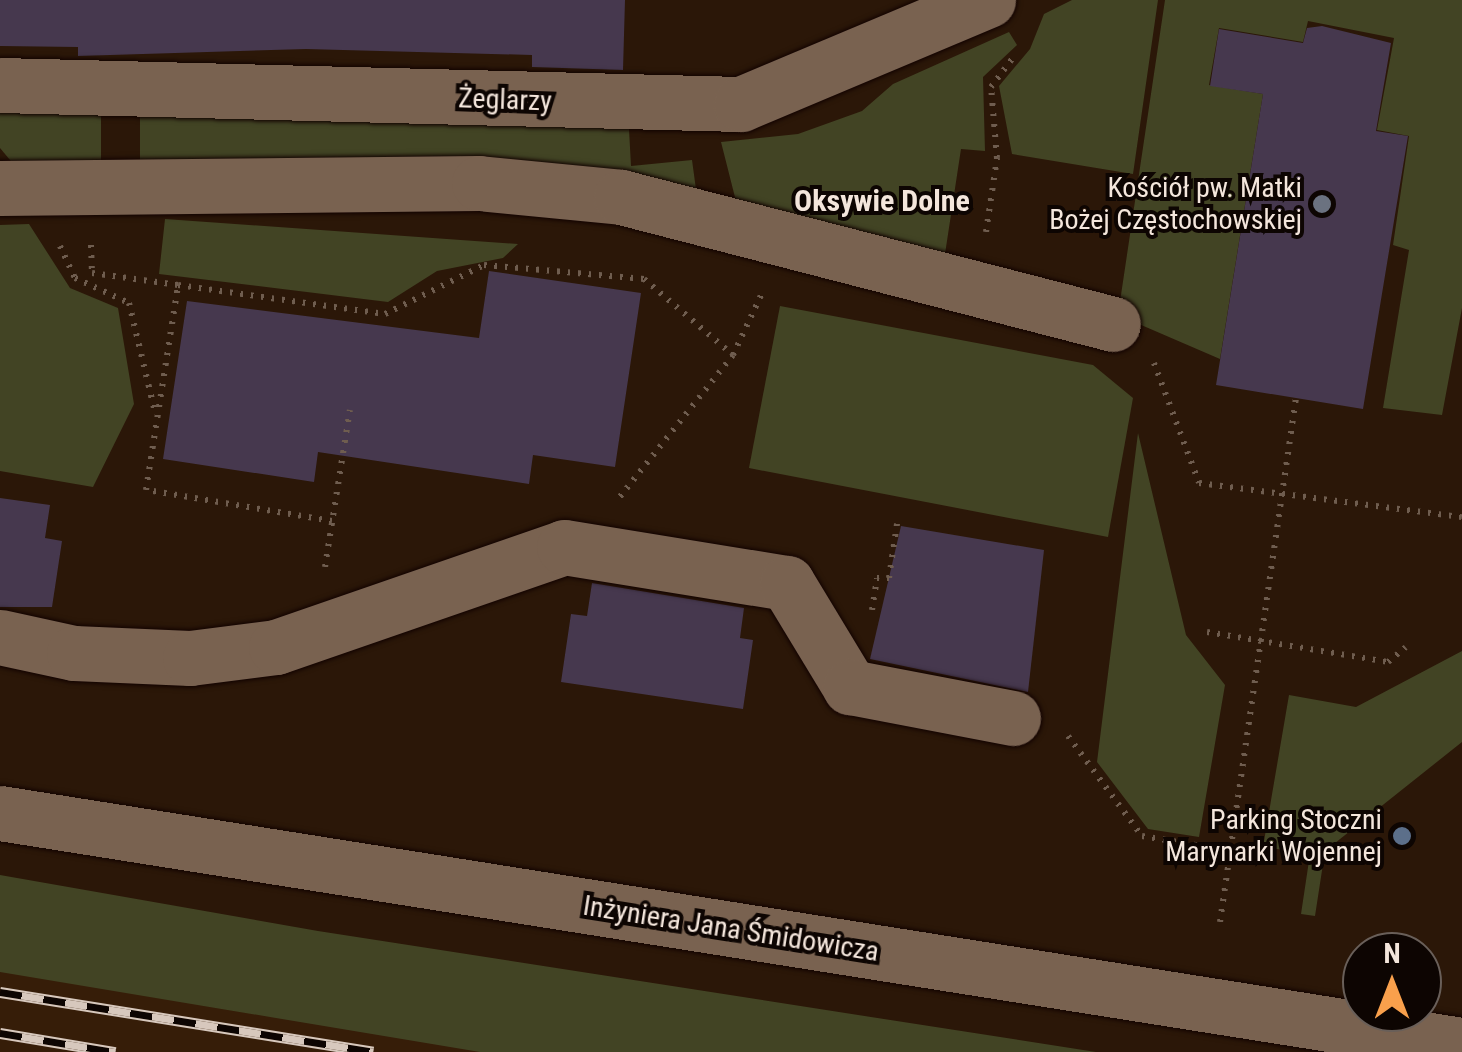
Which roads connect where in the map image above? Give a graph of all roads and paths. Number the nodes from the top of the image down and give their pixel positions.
1 (988, 0) edge
2 (1024, 48) dead end
3 (0, 85) edge
4 (0, 188) edge
5 (50, 229) dead end
6 (90, 234) dead end
7 (766, 284) dead end
8 (178, 285) junction
9 (979, 288) junction
10 (1113, 324) joint
11 (733, 355) junction
12 (1296, 398) dead end
13 (350, 410) dead end
14 (156, 418) junction
15 (629, 479) dead end
16 (1282, 494) junction
17 (1462, 518) edge
18 (332, 521) junction
19 (897, 524) dead end
20 (889, 578) dead end
21 (323, 579) dead end
22 (1207, 632) dead end
23 (0, 637) edge
24 (1263, 641) junction
25 (1406, 647) dead end
26 (1013, 718) dead end
27 (1082, 752) dead end
28 (0, 813) edge
29 (1231, 851) junction
30 (1220, 922) dead end
31 (1462, 1045) edge

1 - 3 street, Żeglarzy
2 - 9 path
4 - 9 street
5 - 14 path
6 - 8 path
7 - 11 path
8 - 11 path
8 - 14 path
9 - 10 street
10 - 16 path
11 - 15 path
12 - 16 path
13 - 18 path
14 - 18 path
16 - 17 path
16 - 24 path
18 - 21 path
19 - 20 path
22 - 24 path
23 - 26 street
24 - 25 path
24 - 29 path
27 - 29 path
28 - 31 street, Inżyniera Jana Śmidowicza
29 - 30 path

